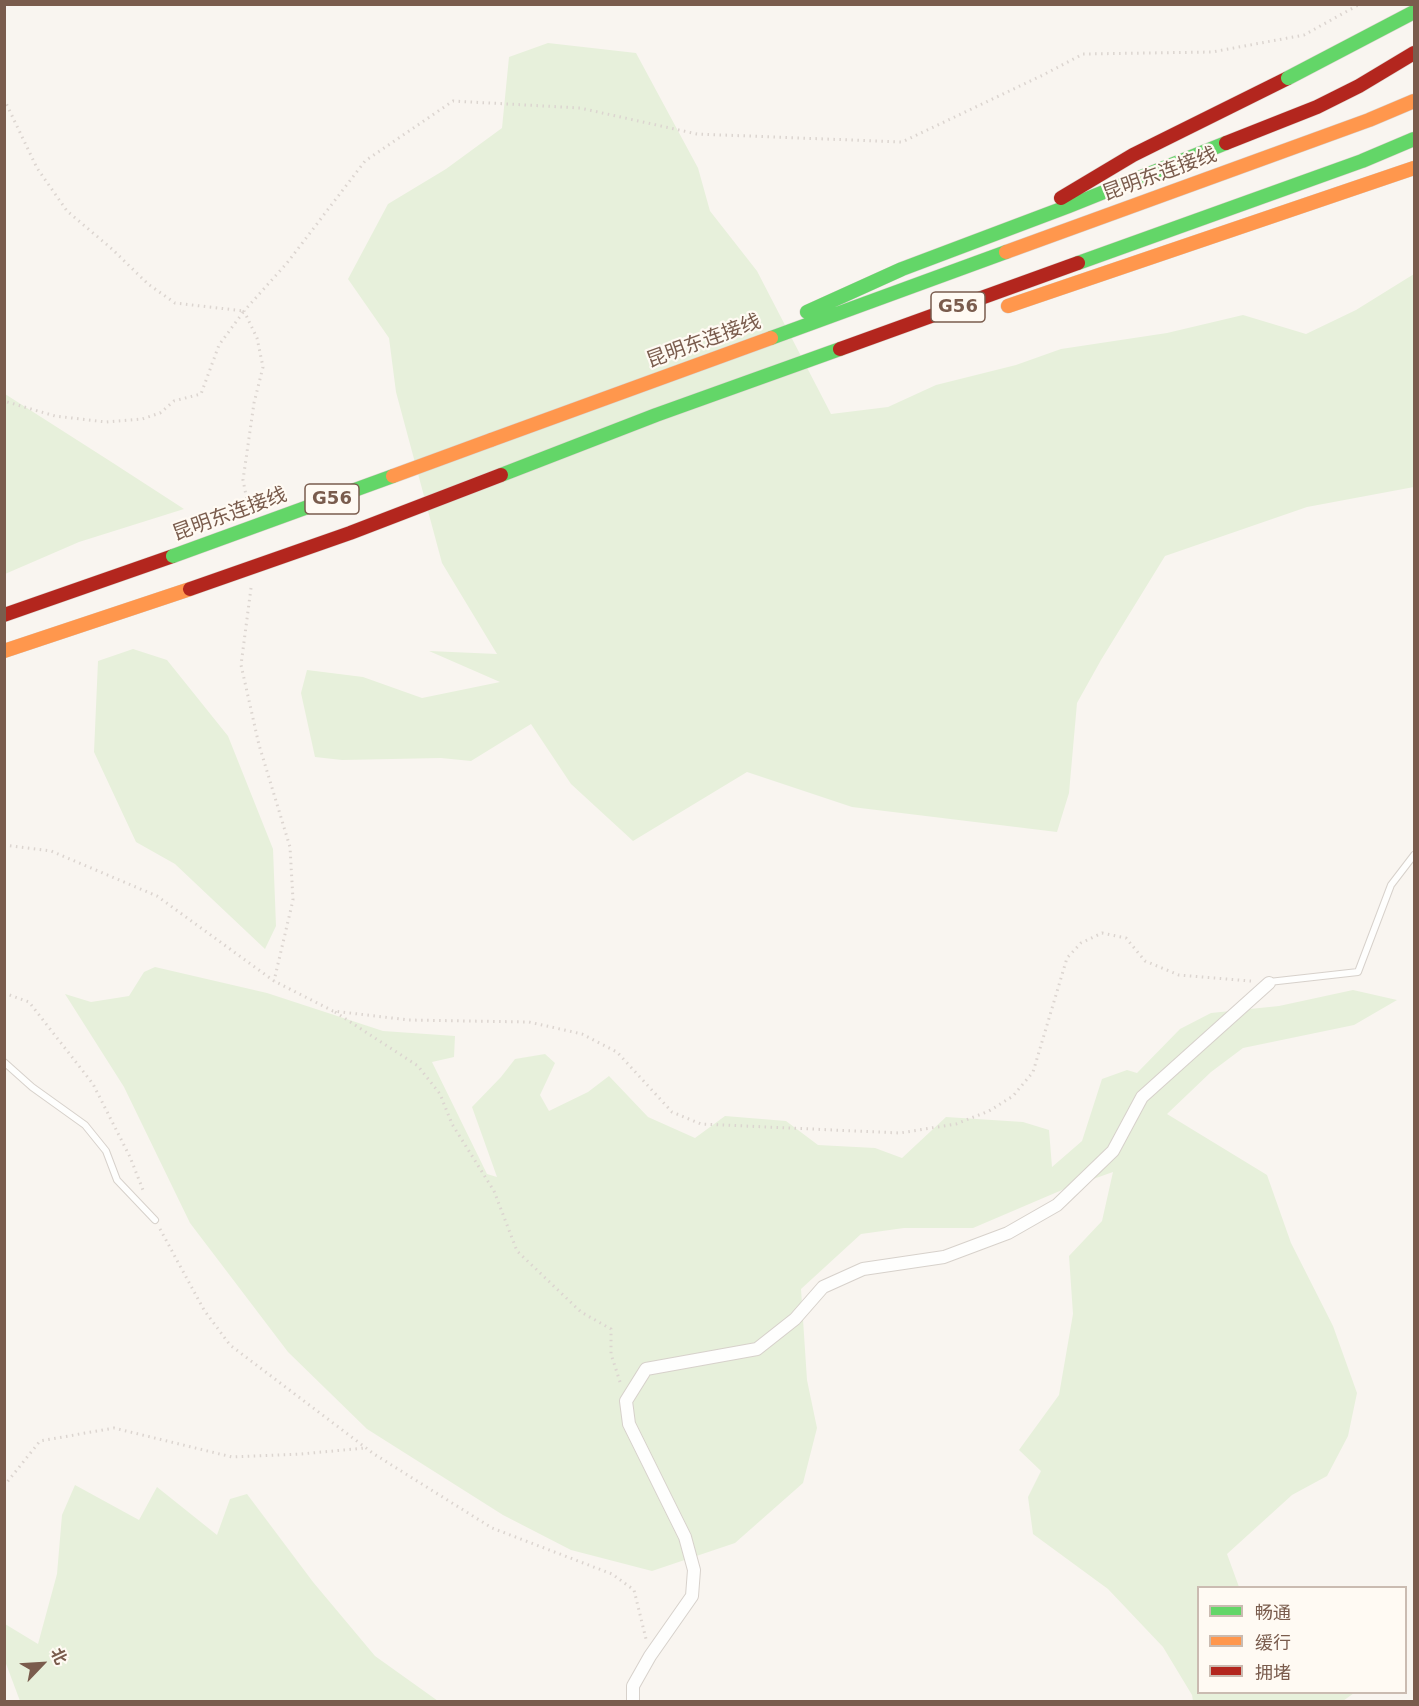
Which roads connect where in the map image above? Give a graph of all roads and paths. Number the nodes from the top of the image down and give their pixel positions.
1 (1360, 4) edge
2 (1414, 12) edge
3 (1414, 53) edge
4 (4, 99) edge
5 (1414, 101) edge
6 (1414, 139) edge
7 (1414, 168) edge
8 (995, 234) junction
9 (999, 309) dead end
10 (244, 311) junction
11 (949, 325) dead end
12 (776, 372) junction
13 (637, 387) junction
14 (4, 401) edge
15 (249, 514) dead end
16 (251, 584) dead end
17 (4, 615) edge
18 (4, 651) edge
19 (4, 844) edge
20 (1414, 855) edge
21 (274, 981) junction
22 (1269, 982) junction
23 (4, 993) edge
24 (333, 1011) junction
25 (4, 1062) edge
26 (154, 1220) junction
27 (626, 1401) junction
28 (367, 1448) junction
29 (4, 1486) edge
30 (650, 1656) junction
31 (633, 1701) edge

1 - 10 path
2 - 8 highway, bridge
3 - 8 highway
4 - 10 path
5 - 13 highway, 昆明东连接线 / G56
6 - 12 highway, G56
7 - 9 highway
8 - 13 highway
10 - 14 path
10 - 15 path
11 - 12 highway
12 - 18 highway, G56, bridge
13 - 17 highway, 昆明东连接线 / G56, bridge
16 - 21 path
19 - 21 path
20 - 22 lane
21 - 24 path
22 - 24 path
22 - 27 street
23 - 26 path
24 - 27 path
25 - 26 lane
26 - 28 path
27 - 30 street
28 - 29 path
28 - 30 path
30 - 31 street

